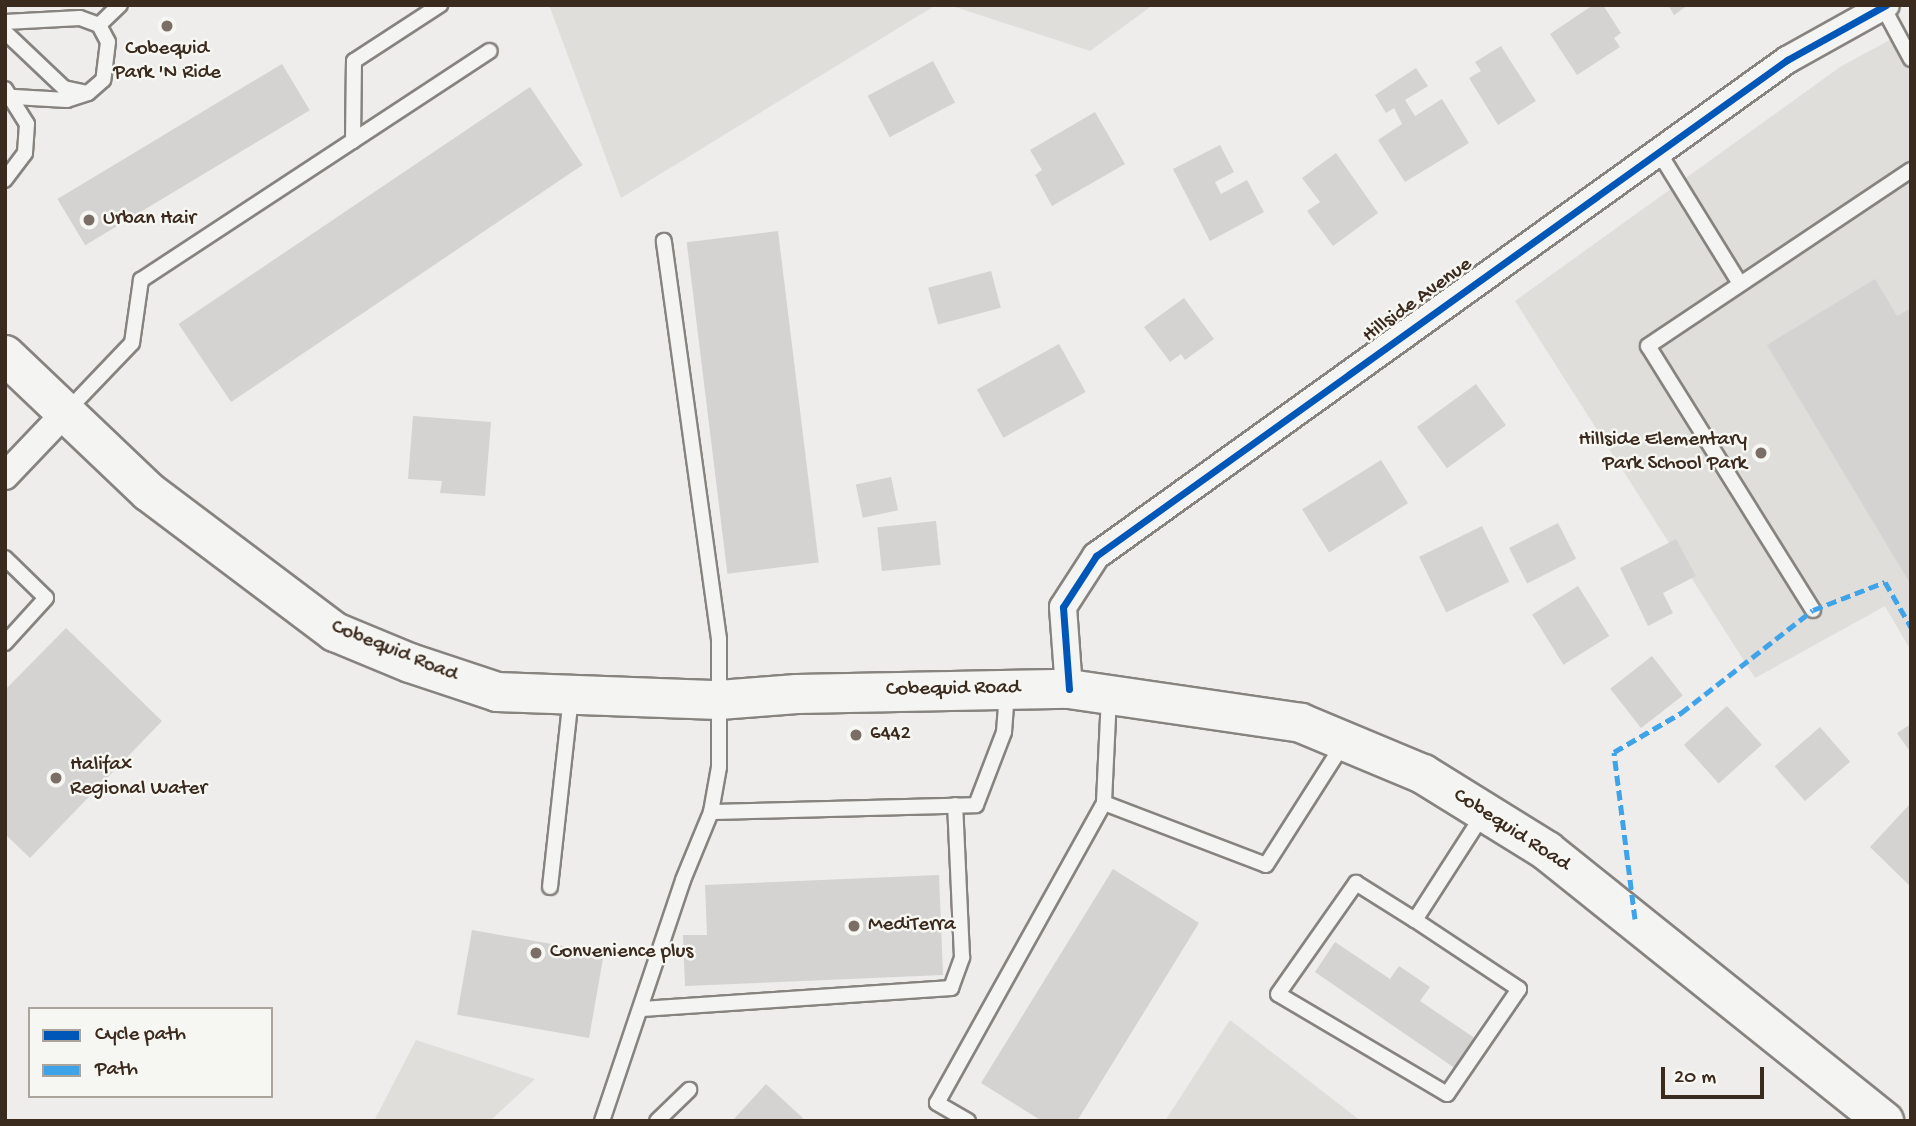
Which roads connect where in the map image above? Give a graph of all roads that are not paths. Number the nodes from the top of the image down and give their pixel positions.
1 (120, 5) edge
2 (440, 5) edge
3 (1884, 6) edge
4 (5, 22) edge
5 (99, 25) junction
6 (5, 32) edge
7 (490, 51) dead end
8 (1911, 59) edge
9 (9, 93) edge
10 (89, 93) junction
11 (353, 141) junction
12 (1658, 151) junction
13 (1911, 170) edge
14 (5, 180) edge
15 (664, 241) dead end
16 (1740, 284) junction
17 (5, 355) edge
18 (65, 413) junction
19 (5, 476) edge
20 (5, 558) edge
21 (1813, 610) dead end
22 (5, 643) edge
23 (1007, 689) junction
24 (1069, 689) junction
25 (1109, 695) junction
26 (571, 696) junction
27 (719, 700) junction
28 (1345, 741) junction
29 (1104, 803) junction
30 (955, 805) junction
31 (711, 811) junction
32 (1485, 812) junction
33 (550, 887) dead end
34 (1415, 920) junction
35 (642, 1009) junction
36 (689, 1090) dead end
37 (603, 1121) edge
38 (657, 1121) edge
39 (968, 1121) edge
40 (1884, 1121) edge

1 - 5 lane
2 - 11 lane
3 - 8 lane
3 - 12 street, Hillside Avenue
4 - 5 lane
5 - 10 lane
6 - 10 lane
7 - 11 lane
9 - 10 lane
9 - 14 lane
11 - 18 lane
12 - 16 lane
12 - 24 street, Hillside Avenue
13 - 16 lane
15 - 27 lane
16 - 21 lane
17 - 18 main road, Cobequid Road
18 - 19 street
18 - 26 main road, Cobequid Road
20 - 22 lane
23 - 24 main road, Cobequid Road
23 - 27 main road, Cobequid Road
23 - 30 lane
24 - 25 main road, Cobequid Road
25 - 28 main road, Cobequid Road
25 - 29 lane
26 - 27 main road, Cobequid Road
26 - 33 lane
27 - 31 lane
28 - 29 lane
28 - 32 main road, Cobequid Road
29 - 39 lane
30 - 31 lane
30 - 35 lane
31 - 35 lane
32 - 34 lane
32 - 40 main road, Cobequid Road
34 - 34 lane
35 - 37 lane
36 - 38 lane

